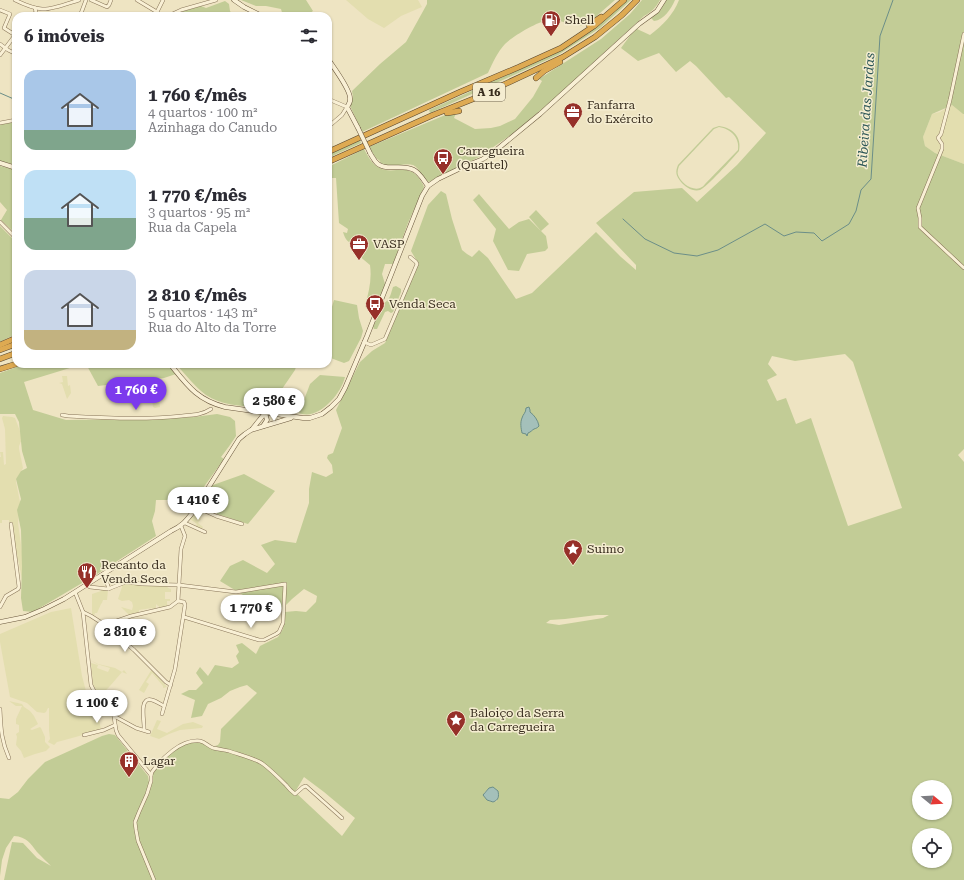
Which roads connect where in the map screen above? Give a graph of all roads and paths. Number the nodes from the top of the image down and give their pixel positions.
1 (15, 0) edge
2 (79, 0) edge
3 (86, 0) edge
4 (91, 0) edge
5 (111, 0) edge
6 (137, 0) edge
7 (163, 0) edge
8 (216, 0) edge
9 (234, 0) edge
10 (624, 0) edge
11 (637, 0) edge
12 (664, 0) edge
13 (68, 1) edge
14 (33, 7) junction
15 (43, 9) junction
16 (0, 10) edge
17 (612, 11) junction
18 (31, 12) edge
19 (36, 12) edge
20 (38, 12) edge
21 (81, 12) edge
22 (155, 12) edge
23 (159, 12) edge
24 (176, 12) edge
25 (254, 12) edge
26 (589, 25) dead end
27 (12, 32) edge
28 (964, 34) edge
29 (12, 41) edge
30 (0, 44) edge
31 (5, 48) junction
32 (12, 52) edge
33 (0, 55) edge
34 (563, 57) junction
35 (332, 65) edge
36 (493, 74) dead end
37 (536, 78) dead end
38 (460, 92) junction
39 (332, 101) edge
40 (347, 107) junction
41 (459, 111) dead end
42 (433, 116) junction
43 (12, 121) edge
44 (0, 123) edge
45 (332, 124) edge
46 (332, 150) edge
47 (332, 160) edge
48 (0, 164) edge
49 (12, 167) edge
50 (428, 186) junction
51 (0, 222) edge
52 (12, 234) edge
53 (410, 257) dead end
54 (964, 268) edge
55 (12, 340) edge
56 (364, 342) junction
57 (0, 345) edge
58 (12, 346) edge
59 (0, 350) edge
60 (12, 354) edge
61 (0, 359) edge
62 (12, 365) edge
63 (173, 368) edge
64 (0, 369) edge
65 (211, 410) dead end
66 (253, 411) junction
67 (265, 413) junction
68 (62, 415) dead end
69 (293, 417) junction
70 (257, 424) junction
71 (263, 426) junction
72 (251, 430) junction
73 (196, 507) junction
74 (11, 524) dead end
75 (183, 524) junction
76 (242, 524) dead end
77 (205, 532) dead end
78 (104, 574) junction
79 (86, 585) junction
80 (179, 585) junction
81 (109, 589) junction
82 (75, 592) junction
83 (178, 601) junction
84 (0, 607) edge
85 (83, 612) junction
86 (184, 617) junction
87 (0, 622) edge
88 (105, 625) junction
89 (171, 685) junction
90 (164, 706) junction
91 (0, 709) edge
92 (162, 714) dead end
93 (114, 716) junction
94 (115, 725) junction
95 (144, 730) junction
96 (149, 732) dead end
97 (84, 735) dead end
98 (9, 758) dead end
99 (151, 775) junction
100 (342, 818) dead end
101 (154, 880) edge

1 - 14 street
2 - 13 street
3 - 21 street
4 - 5 street
6 - 22 street
7 - 23 street
8 - 24 street
9 - 25 main road
10 - 17 highway, A 16
11 - 34 highway, A 16
12 - 50 main road
13 - 15 street
14 - 15 street
14 - 18 street
14 - 19 street
15 - 20 street
16 - 27 street
17 - 26 highway
17 - 38 highway, A 16
28 - 54 street
29 - 31 street
30 - 31 street
31 - 32 street
31 - 33 street
34 - 37 highway
34 - 42 highway, A 16
35 - 40 main road
36 - 38 highway
38 - 46 highway, A 16
39 - 40 street
40 - 45 street
40 - 50 main road, bridge
41 - 42 highway
42 - 47 highway, A 16
43 - 44 street
48 - 49 main road
50 - 56 main road
51 - 52 street
53 - 56 street
55 - 57 highway
56 - 69 main road
58 - 59 highway
60 - 61 highway
62 - 64 highway
63 - 66 main road
65 - 68 street
66 - 67 main road
66 - 70 main road
67 - 69 main road
67 - 70 main road
67 - 71 main road
69 - 71 main road
70 - 72 main road
71 - 72 main road
72 - 73 main road
73 - 75 main road
73 - 76 street
74 - 84 street
75 - 77 street
75 - 78 main road
75 - 80 street
78 - 79 main road
78 - 81 street
79 - 81 street
79 - 82 main road
80 - 81 street
80 - 83 street
80 - 86 street
82 - 85 street
82 - 87 main road
83 - 86 street
83 - 88 street
85 - 88 street
85 - 93 street
86 - 89 street
88 - 89 street
89 - 90 street
90 - 92 street
90 - 95 street
91 - 98 street
93 - 94 street
93 - 95 street
94 - 97 street
94 - 99 street
95 - 96 street
99 - 100 street
99 - 101 street

